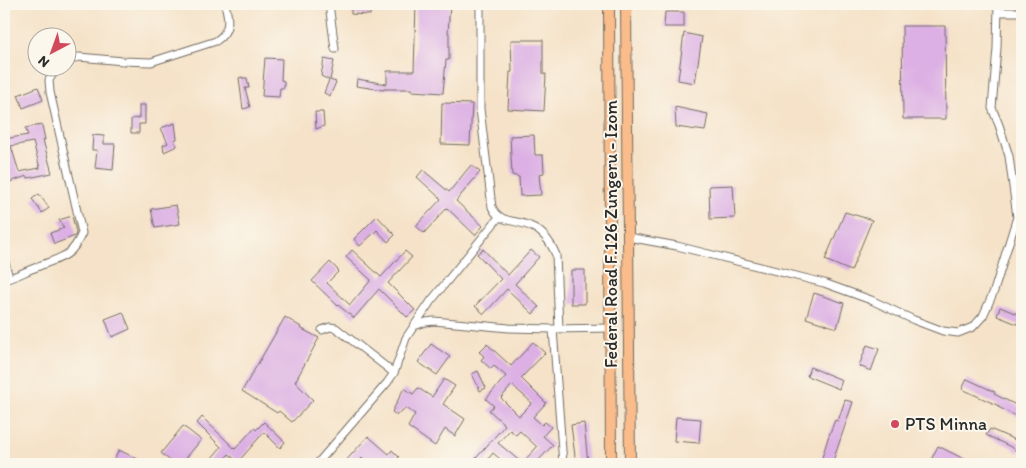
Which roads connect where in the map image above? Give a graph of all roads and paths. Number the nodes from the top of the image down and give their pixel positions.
1 (225, 4) edge
2 (329, 4) edge
3 (480, 4) edge
4 (609, 4) edge
5 (626, 4) edge
6 (998, 8) edge
7 (1022, 12) edge
8 (336, 49) dead end
9 (78, 57) edge
10 (50, 78) edge
11 (627, 106) junction
12 (609, 107) junction
13 (499, 217) junction
14 (628, 237) junction
15 (4, 259) edge
16 (6, 279) edge
17 (414, 326) junction
18 (611, 328) junction
19 (556, 329) junction
20 (322, 330) dead end
21 (394, 373) junction
22 (1022, 458) edge
23 (317, 464) edge
24 (563, 464) edge
25 (611, 464) edge
26 (630, 464) edge
27 (1019, 464) edge

1 - 9 street
2 - 8 street
3 - 13 street
4 - 12 main road, Federal Road F.126 Zungeru - Izom
5 - 11 main road, Federal Road F.126 Zungeru - Izom
6 - 7 street
6 - 14 street
10 - 16 street
11 - 12 main road
11 - 14 main road, Federal Road F.126 Zungeru - Izom
12 - 18 main road, Federal Road F.126 Zungeru - Izom
13 - 17 street
13 - 19 street
14 - 26 main road, Federal Road F.126 Zungeru - Izom
15 - 16 street
17 - 19 street
17 - 21 street
18 - 19 street
18 - 25 main road, Federal Road F.126 Zungeru - Izom
19 - 24 street
20 - 21 street
21 - 23 street
22 - 27 street

